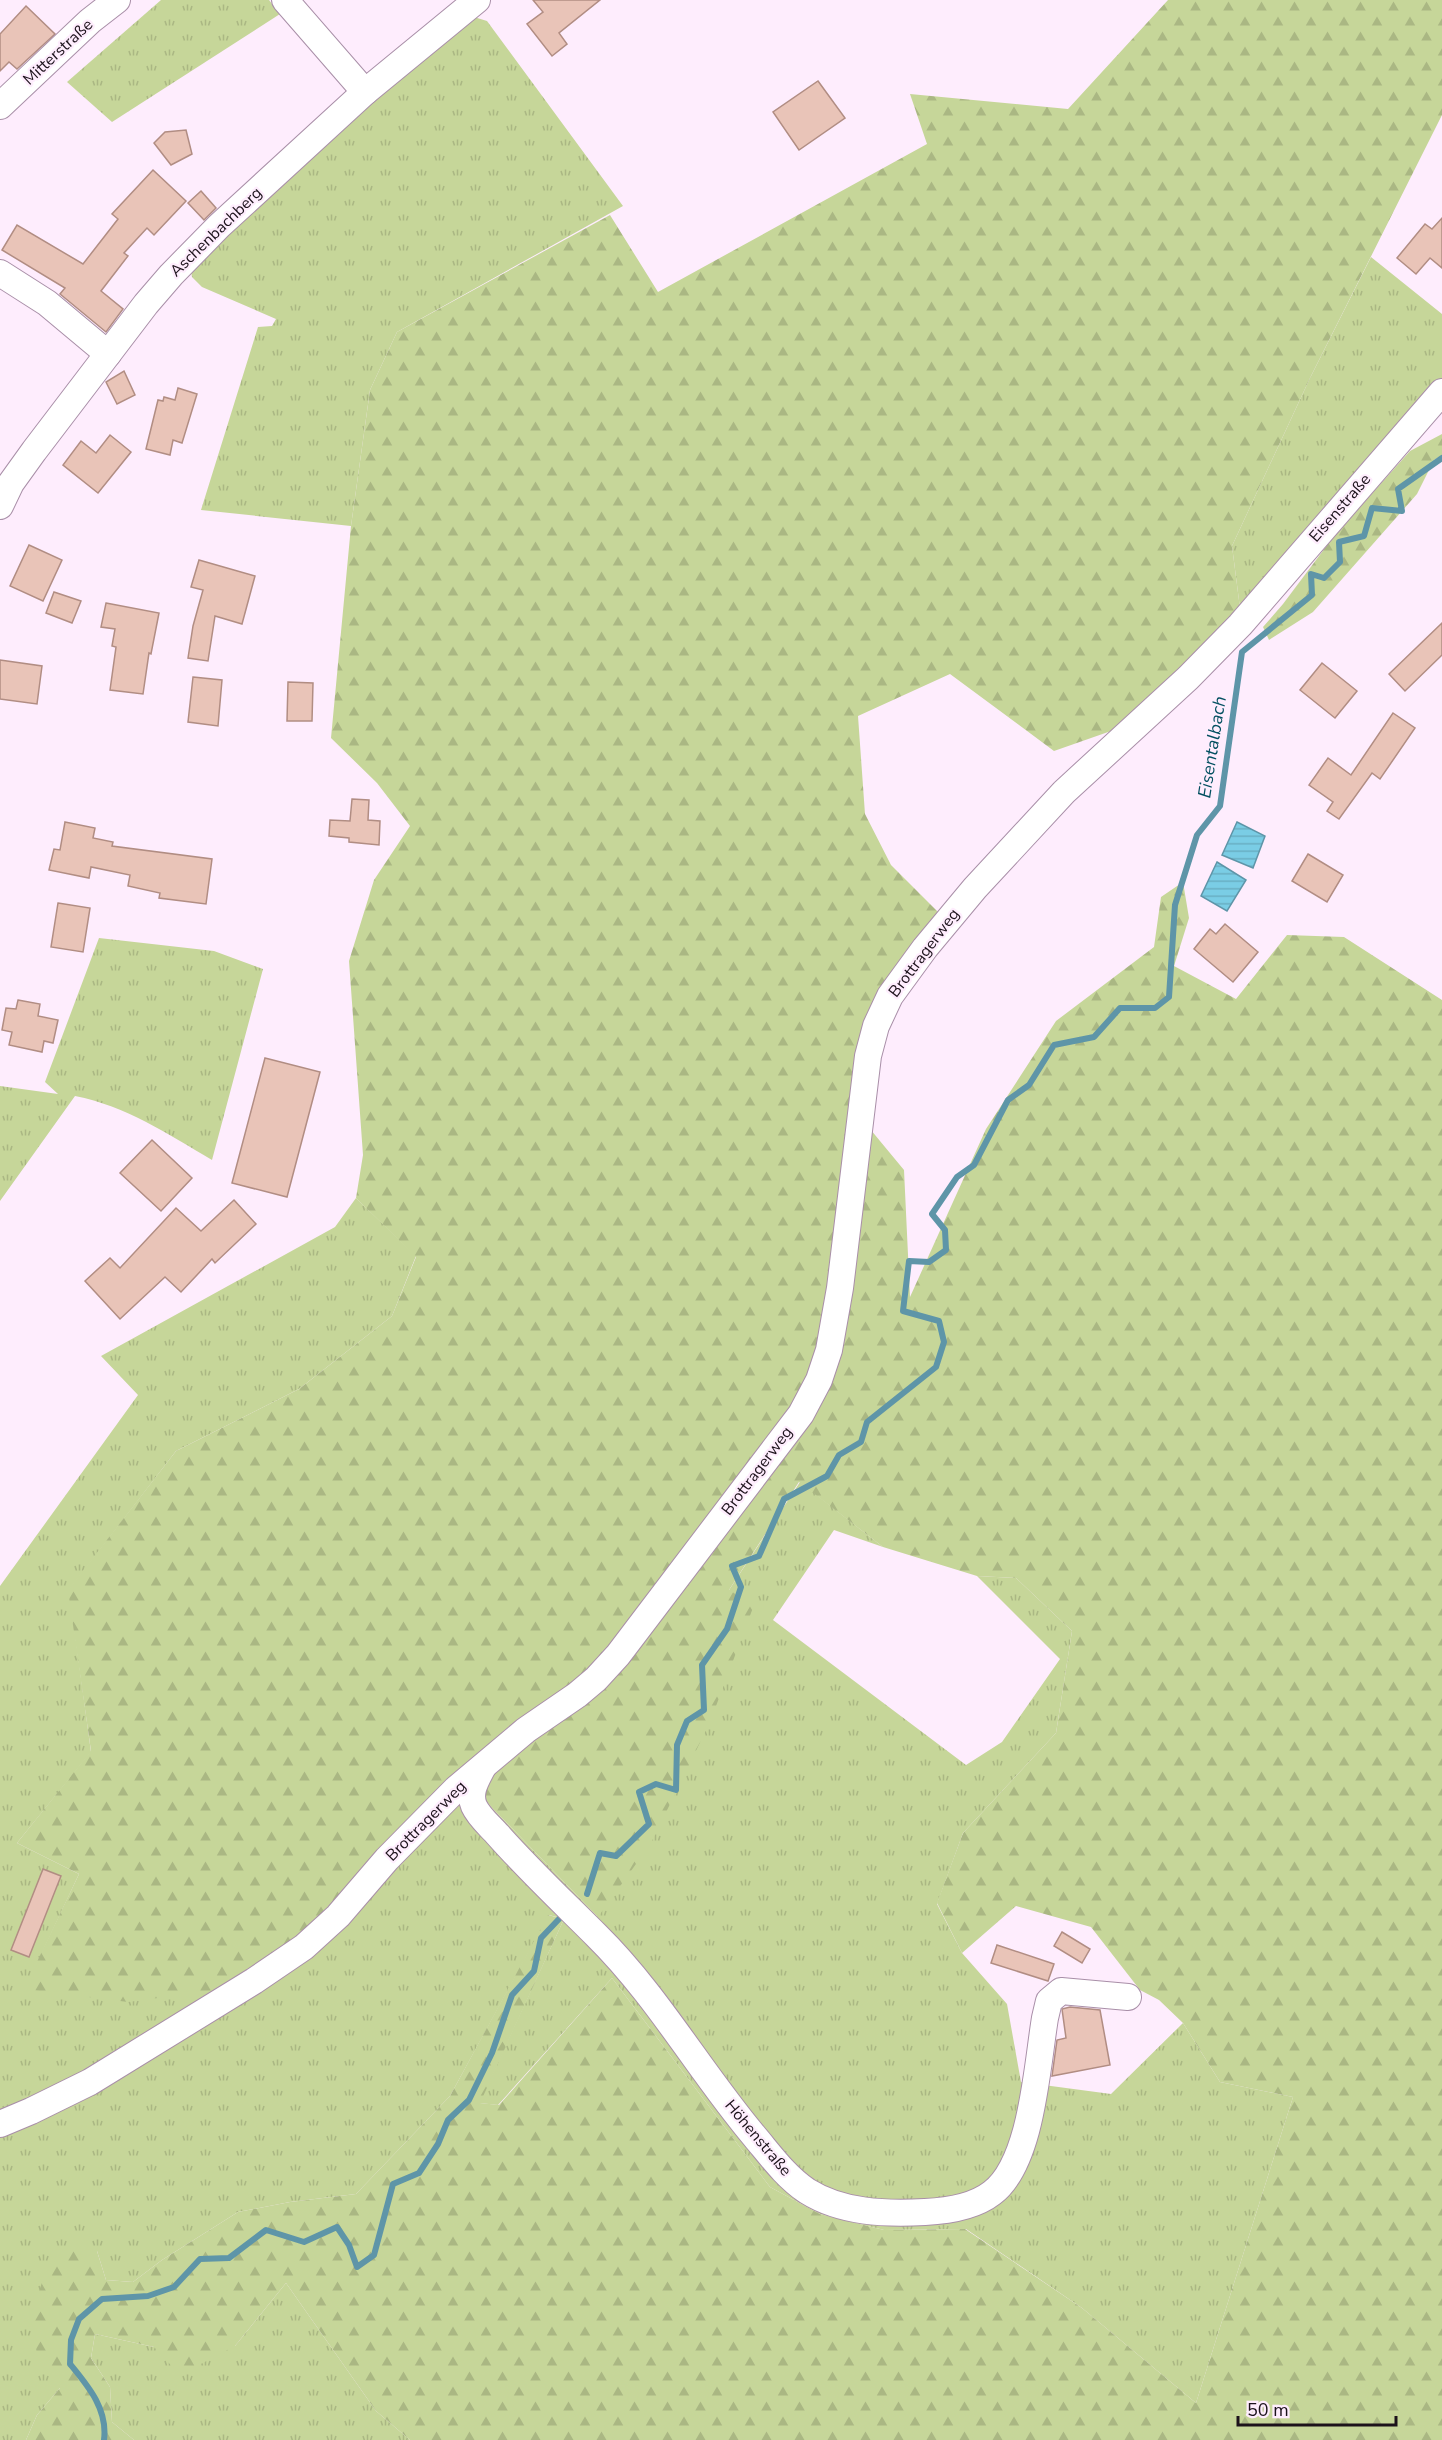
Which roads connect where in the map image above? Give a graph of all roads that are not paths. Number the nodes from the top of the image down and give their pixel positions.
1 (117, 0) edge
2 (285, 0) edge
3 (477, 0) edge
4 (365, 92) junction
5 (0, 106) edge
6 (0, 273) edge
7 (108, 354) junction
8 (1442, 392) edge
9 (0, 506) edge
10 (1240, 625) joint
11 (483, 1766) junction
12 (1128, 1997) dead end
13 (0, 2124) edge

1 - 5 street, Mitterstraße
2 - 4 street
3 - 4 street, Aschenbachberg
4 - 7 street, Aschenbachberg
6 - 7 street
7 - 9 street, Aschenbachberg
8 - 10 street, Eisenstraße
10 - 11 street, Brottragerweg
11 - 12 street, Höhenstraße
11 - 13 street, Brottragerweg

